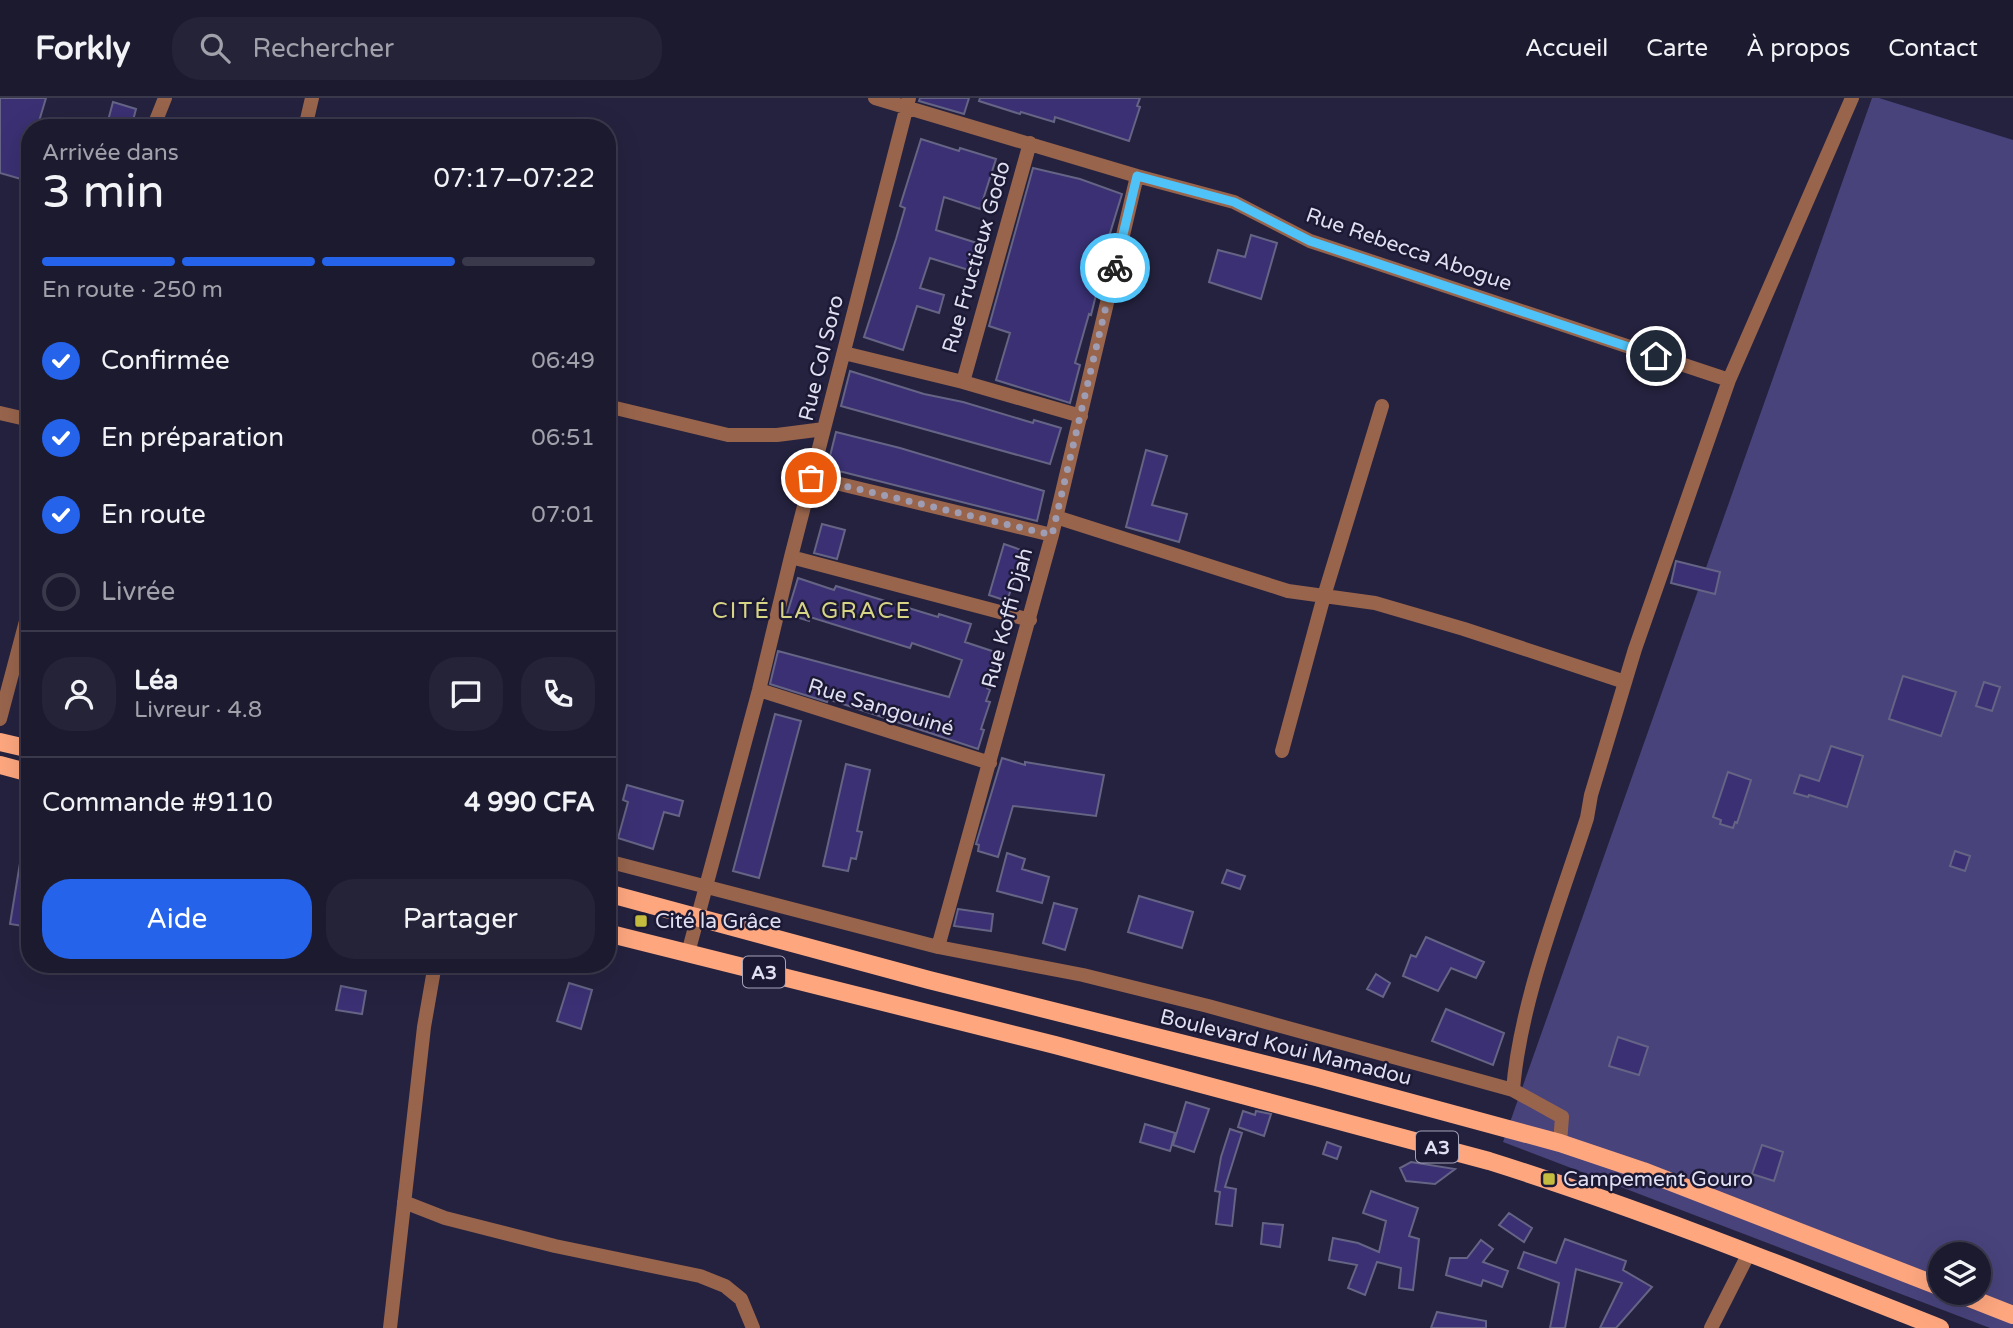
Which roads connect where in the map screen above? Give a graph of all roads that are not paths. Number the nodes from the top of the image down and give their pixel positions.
1 (164, 98) edge
2 (312, 98) edge
3 (876, 98) edge
4 (1852, 98) edge
5 (908, 103) edge
6 (156, 119) edge
7 (307, 119) edge
8 (1030, 143) junction
9 (1137, 176) junction
10 (844, 353) junction
11 (1729, 380) junction
12 (963, 382) junction
13 (1382, 406) dead end
14 (616, 408) edge
15 (0, 413) edge
16 (1081, 416) junction
17 (21, 418) edge
18 (824, 429) junction
19 (811, 478) junction
20 (1056, 517) junction
21 (1052, 535) junction
22 (791, 557) junction
23 (1324, 596) junction
24 (1030, 620) junction
25 (21, 640) edge
26 (1625, 682) junction
27 (759, 691) junction
28 (0, 719) edge
29 (0, 742) edge
30 (21, 747) edge
31 (1282, 751) dead end
32 (990, 763) junction
33 (0, 765) edge
34 (21, 771) edge
35 (616, 863) edge
36 (706, 885) junction
37 (616, 896) edge
38 (697, 918) junction
39 (616, 935) edge
40 (938, 947) junction
41 (688, 953) junction
42 (433, 973) edge
43 (1513, 1090) junction
44 (1560, 1143) junction
45 (404, 1202) junction
46 (1749, 1253) junction
47 (1928, 1282) edge
48 (1988, 1305) edge
49 (2013, 1315) edge
50 (390, 1328) edge
51 (753, 1328) edge
52 (1711, 1328) edge
53 (1940, 1328) edge

1 - 6 street
2 - 7 street
3 - 5 street, Rue Rebecca Abogue
4 - 11 street
5 - 8 street, Rue Rebecca Abogue
5 - 10 street, Rue Col Soro
8 - 9 street, Rue Rebecca Abogue
8 - 12 street, Rue Fructieux Godo
9 - 11 street, Rue Rebecca Abogue
9 - 16 street, Rue Koffi Djah
10 - 12 street
10 - 18 street, Rue Col Soro
11 - 26 street
12 - 16 street
13 - 23 street
14 - 18 street
15 - 17 street
16 - 20 street, Rue Koffi Djah
18 - 19 street, Rue Col Soro
19 - 21 street
19 - 22 street, Rue Col Soro
20 - 21 street, Rue Koffi Djah
20 - 23 street
21 - 24 street, Rue Koffi Djah
22 - 24 street
22 - 27 street, Rue Col Soro
23 - 26 street
23 - 31 street
24 - 32 street, Rue Koffi Djah
25 - 28 street
26 - 43 street
27 - 32 street, Rue Sangouiné
27 - 36 street, Rue Col Soro
29 - 30 main road
32 - 40 street, Rue Koffi Djah
33 - 34 main road
35 - 36 street
36 - 38 street, Rue Col Soro
36 - 40 street
37 - 38 main road, Boulevard Koui Mamadou / A3
38 - 41 street, Rue Col Soro
38 - 44 main road, Boulevard Koui Mamadou / A3
39 - 41 main road, A3
40 - 43 street
41 - 46 main road, A3
42 - 45 street
43 - 44 street
44 - 47 main road, Boulevard Koui Mamadou / A3
45 - 50 street
45 - 51 street
46 - 52 street
46 - 53 main road, A3
48 - 49 main road

